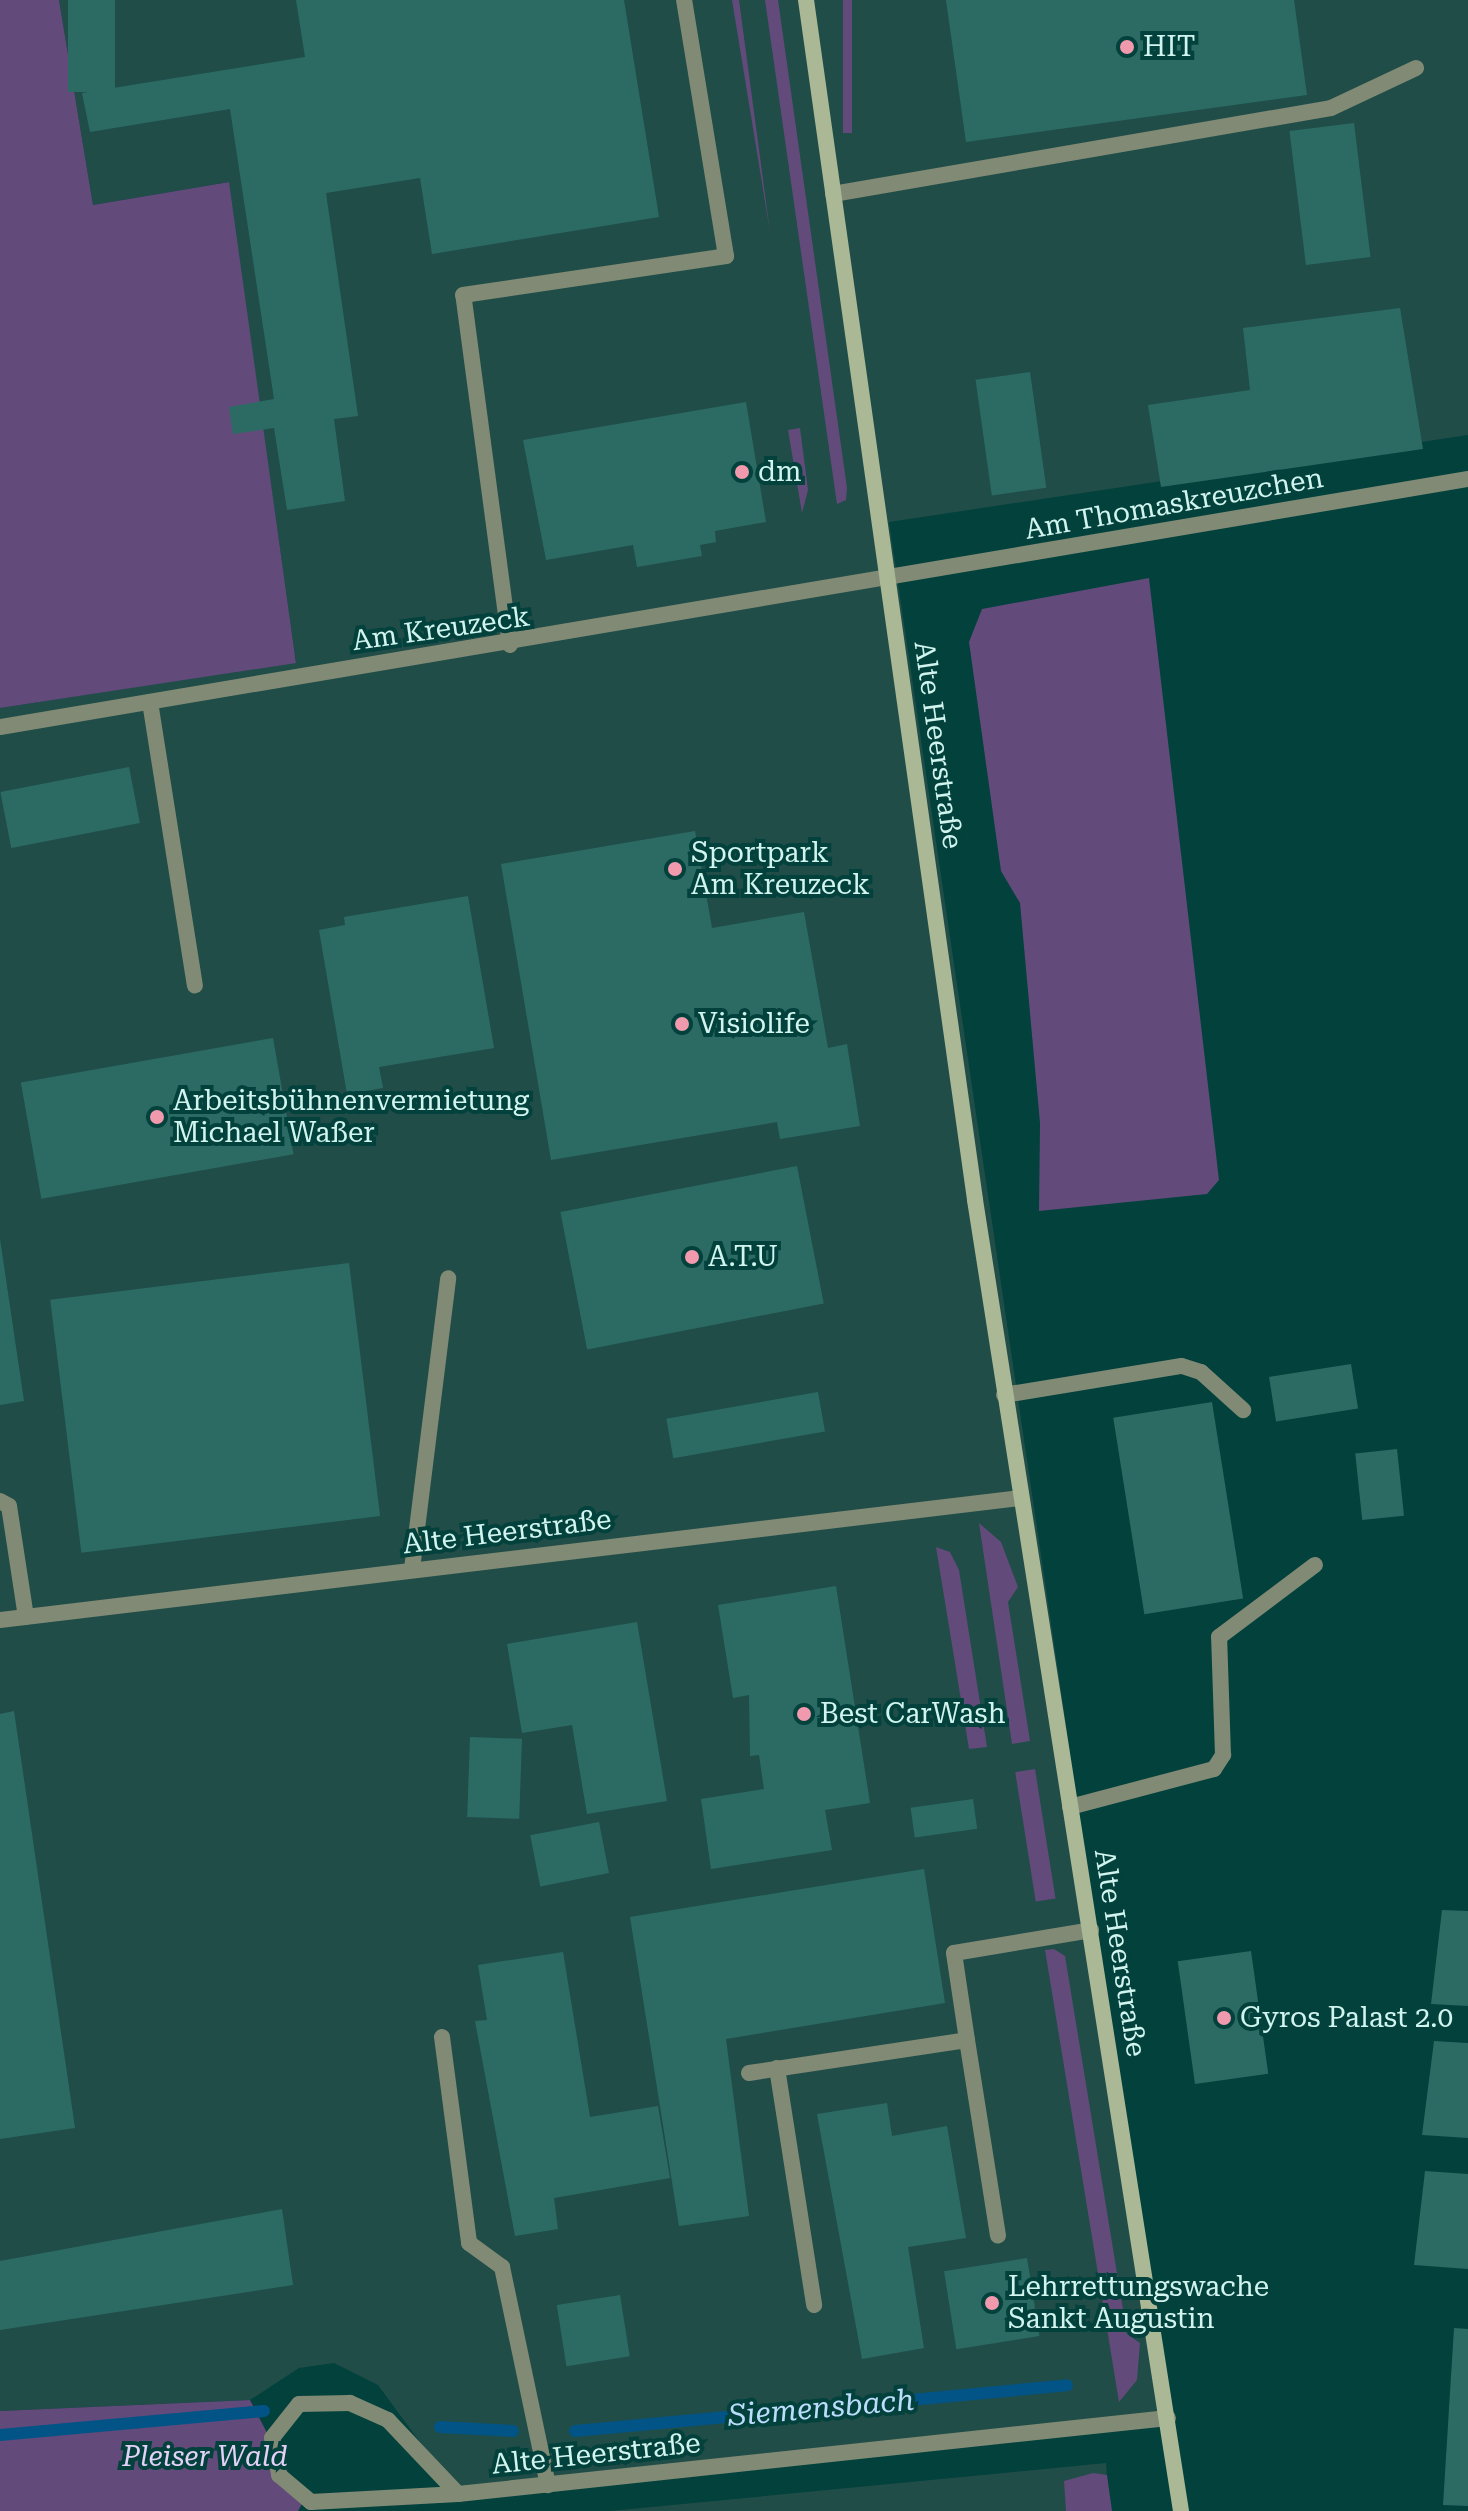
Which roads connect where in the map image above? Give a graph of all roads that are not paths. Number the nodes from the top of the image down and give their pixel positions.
1 (684, 0) edge
2 (806, 0) edge
3 (1416, 68) dead end
4 (833, 194) junction
5 (1468, 479) edge
6 (889, 579) junction
7 (510, 645) junction
8 (150, 702) junction
9 (0, 727) edge
10 (195, 985) dead end
11 (448, 1278) dead end
12 (1004, 1395) junction
13 (1243, 1410) dead end
14 (1020, 1498) junction
15 (0, 1501) edge
16 (1315, 1565) dead end
17 (412, 1569) junction
18 (26, 1617) junction
19 (0, 1620) edge
20 (1070, 1807) junction
21 (1091, 1930) junction
22 (442, 2037) dead end
23 (967, 2040) junction
24 (777, 2068) junction
25 (749, 2073) dead end
26 (998, 2236) dead end
27 (814, 2305) dead end
28 (1168, 2418) junction
29 (548, 2485) junction
30 (458, 2494) junction
31 (1181, 2511) edge

1 - 7 street
2 - 4 street, Alte Heerstraße
3 - 4 street
4 - 6 street, Alte Heerstraße
5 - 6 street, Am Thomaskreuzchen
6 - 7 street, Am Kreuzeck
6 - 12 street, Alte Heerstraße
7 - 8 street, Am Kreuzeck
8 - 9 street, Am Kreuzeck
8 - 10 street
11 - 17 street
12 - 13 street
12 - 14 street, Alte Heerstraße
14 - 17 street, Alte Heerstraße
14 - 20 street, Alte Heerstraße
15 - 18 street
16 - 20 street
17 - 18 street, Alte Heerstraße
18 - 19 street, Alte Heerstraße
20 - 21 street, Alte Heerstraße
21 - 23 street
21 - 28 street, Alte Heerstraße
22 - 29 street
23 - 24 street
23 - 26 street
24 - 25 street
24 - 27 street
28 - 29 street, Alte Heerstraße
28 - 31 street, Alte Heerstraße
29 - 30 street, Alte Heerstraße
30 - 30 street, Alte Heerstraße

